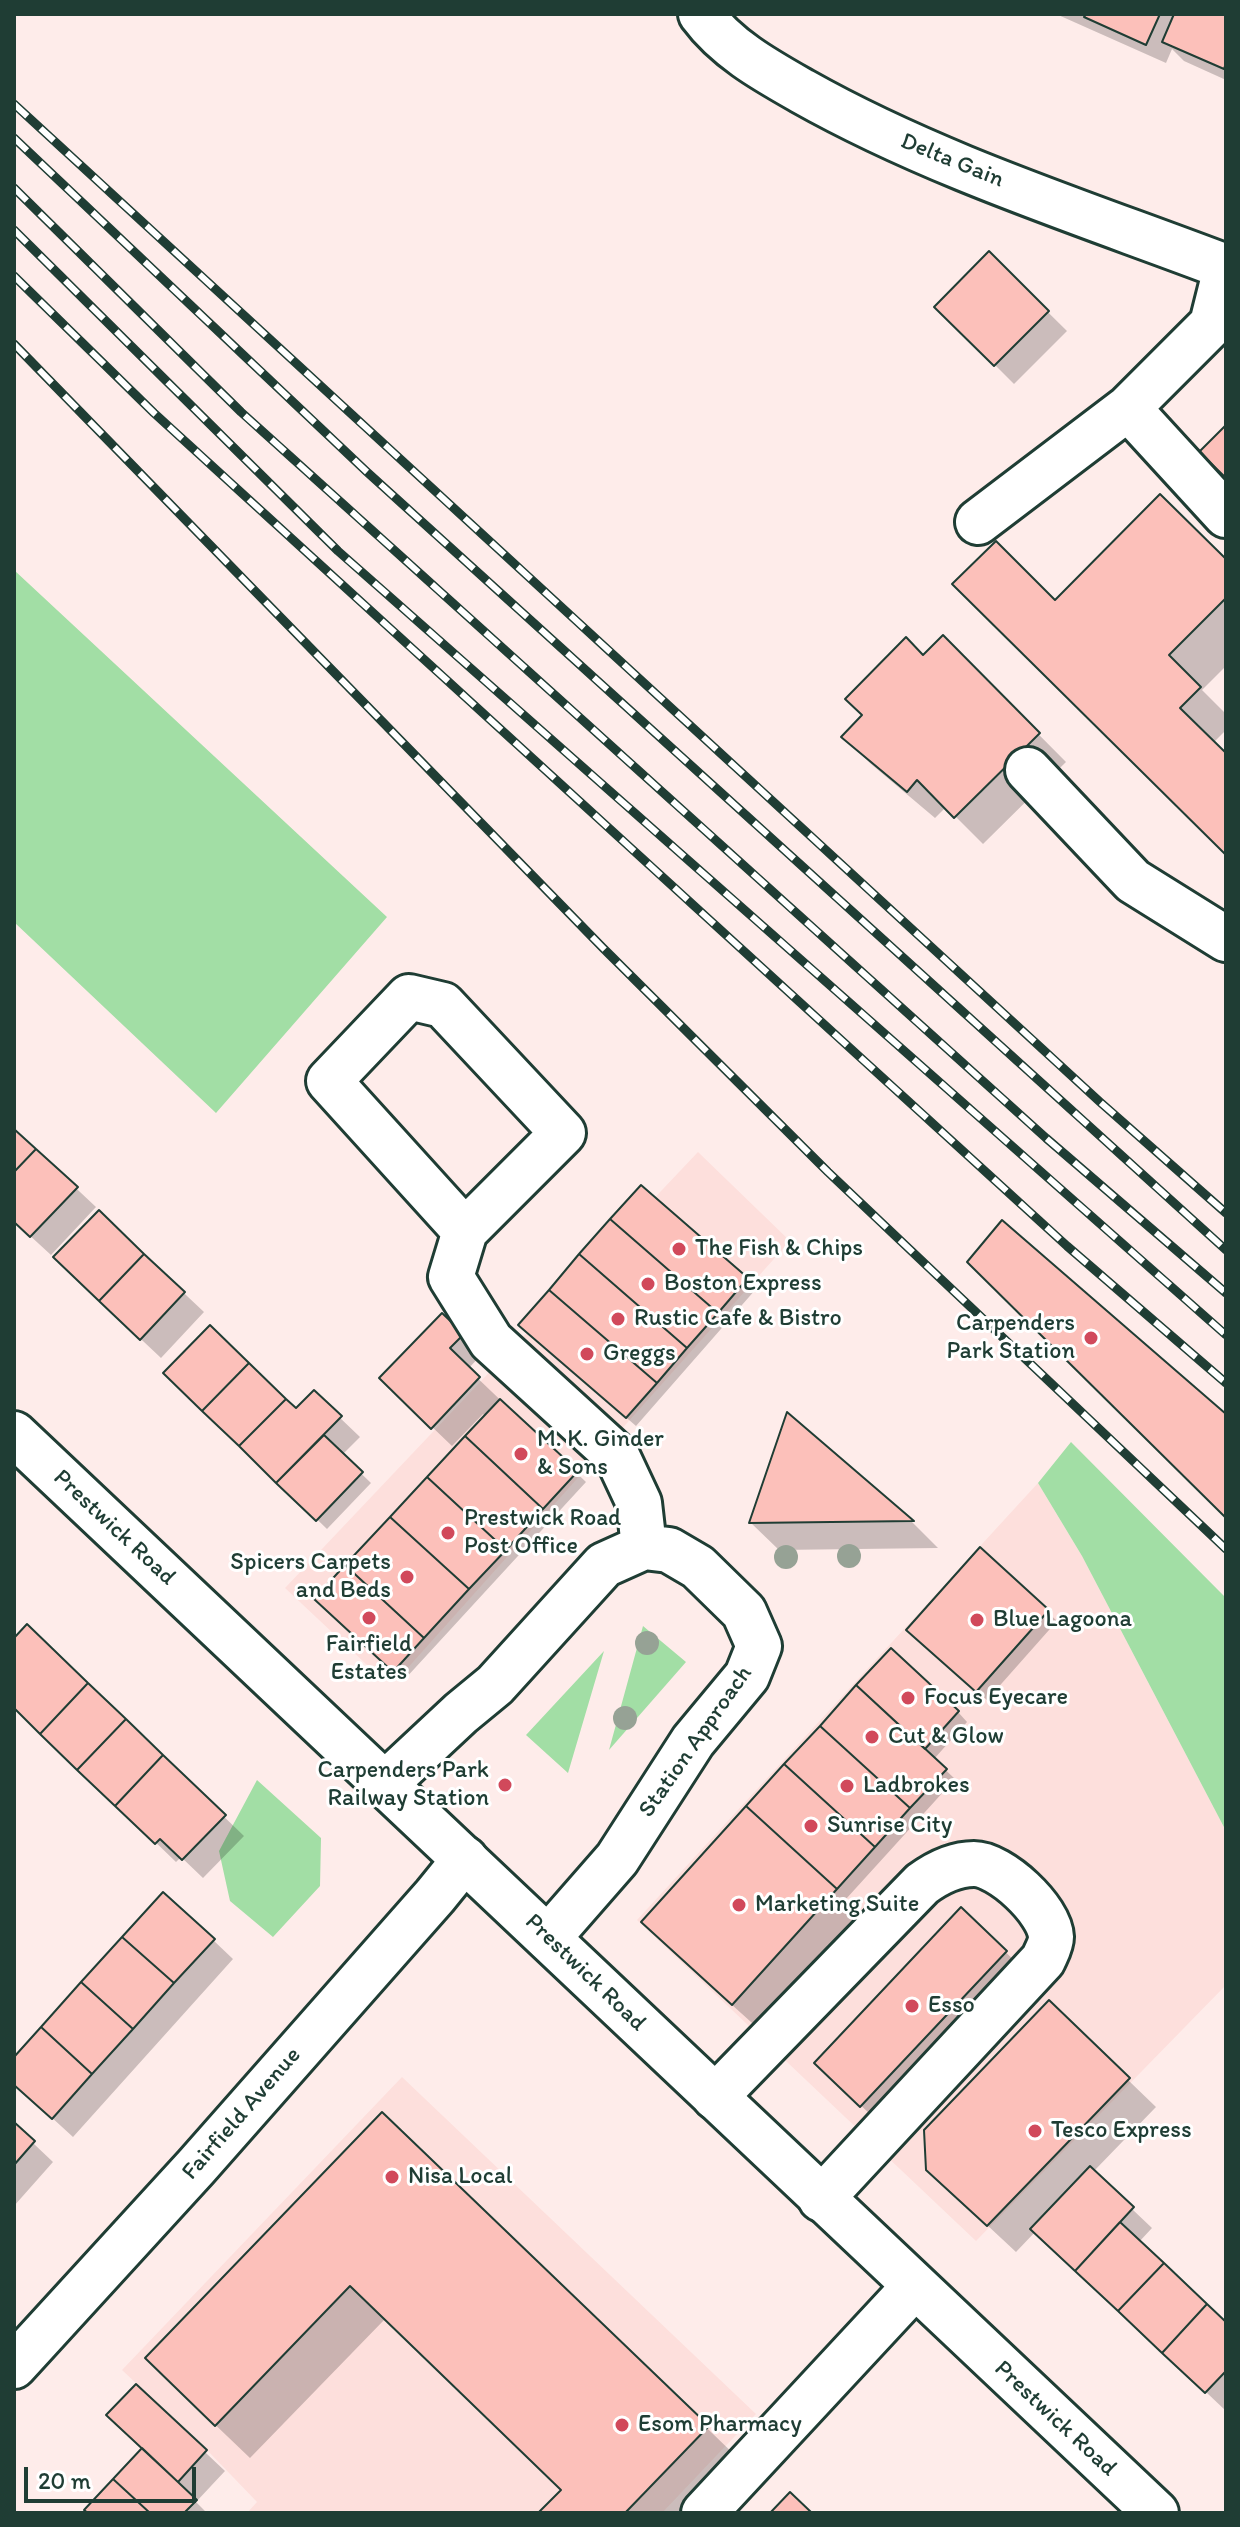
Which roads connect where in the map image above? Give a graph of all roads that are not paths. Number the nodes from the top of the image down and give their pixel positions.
1 (701, 14) edge
2 (1226, 268) edge
3 (1128, 408) junction
4 (1226, 515) edge
5 (978, 522) dead end
6 (1028, 770) dead end
7 (1226, 939) edge
8 (465, 1231) junction
9 (14, 1434) edge
10 (644, 1547) junction
11 (385, 1784) junction
12 (465, 1859) junction
13 (548, 1938) junction
14 (715, 2097) junction
15 (821, 2199) junction
16 (914, 2287) junction
17 (14, 2366) edge
18 (704, 2513) edge
19 (1156, 2513) edge

1 - 2 street, Delta Gain
2 - 3 street
3 - 4 street
3 - 5 street
6 - 7 street
8 - 8 street
8 - 10 street
9 - 11 street, Prestwick Road
10 - 11 street
10 - 13 street, Station Approach
11 - 12 street, Prestwick Road
12 - 13 street, Prestwick Road
12 - 17 street, Fairfield Avenue
13 - 14 street, Prestwick Road
14 - 15 street, Prestwick Road
14 - 15 street
15 - 16 street, Prestwick Road
16 - 18 street
16 - 19 street, Prestwick Road

